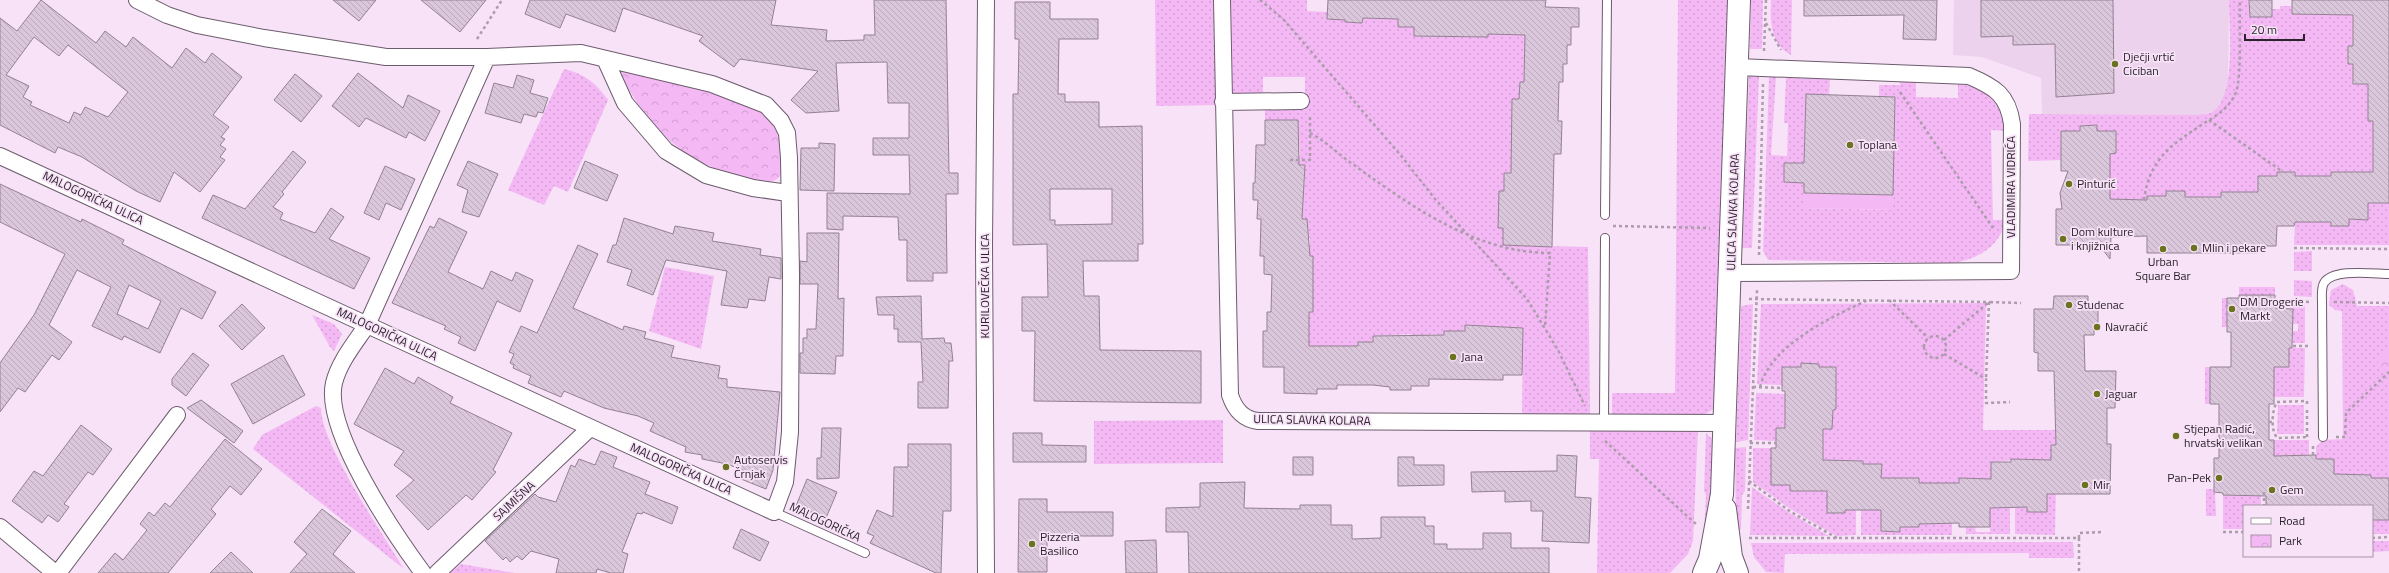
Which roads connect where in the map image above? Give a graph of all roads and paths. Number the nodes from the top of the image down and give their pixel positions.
1 (137, 0) edge
2 (502, 0) edge
3 (986, 0) edge
4 (1222, 0) edge
5 (1260, 0) edge
6 (1607, 0) edge
7 (1739, 0) edge
8 (1766, 0) edge
9 (2240, 0) edge
10 (1766, 22) junction
11 (1785, 55) dead end
12 (466, 56) junction
13 (487, 57) junction
14 (605, 59) junction
15 (1737, 67) junction
16 (1764, 67) junction
17 (1885, 72) junction
18 (1301, 101) joint
19 (1223, 102) junction
20 (2209, 120) junction
21 (1310, 133) junction
22 (0, 156) edge
23 (1290, 160) dead end
24 (2283, 172) dead end
25 (788, 193) junction
26 (2144, 200) dead end
27 (1605, 215) dead end
28 (1995, 230) dead end
29 (1471, 236) junction
30 (1605, 238) dead end
31 (2294, 248) dead end
32 (2389, 249) edge
33 (1731, 273) junction
34 (1757, 274) junction
35 (2389, 274) edge
36 (1757, 299) junction
37 (1870, 299) junction
38 (1730, 300) junction
39 (1889, 300) junction
40 (2294, 301) dead end
41 (1989, 302) junction
42 (2308, 302) dead end
43 (2357, 302) dead end
44 (2021, 303) dead end
45 (2389, 303) edge
46 (367, 325) junction
47 (1545, 328) junction
48 (1928, 338) junction
49 (1944, 340) junction
50 (2293, 346) dead end
51 (2308, 346) dead end
52 (1944, 354) junction
53 (2389, 372) edge
54 (1986, 379) junction
55 (1753, 387) junction
56 (1760, 387) junction
57 (1782, 388) dead end
58 (2010, 402) dead end
59 (1578, 406) dead end
60 (1585, 406) junction
61 (177, 415) dead end
62 (1600, 416) junction
63 (2268, 422) dead end
64 (2274, 422) junction
65 (1726, 423) junction
66 (590, 428) junction
67 (2323, 437) joint
68 (1750, 443) junction
69 (1776, 443) dead end
70 (1749, 481) junction
71 (2264, 492) dead end
72 (1722, 494) junction
73 (1748, 495) dead end
74 (2264, 505) edge
75 (774, 512) junction
76 (0, 527) edge
77 (1700, 527) dead end
78 (2101, 532) dead end
79 (2223, 532) dead end
80 (2243, 532) edge
81 (2389, 537) edge
82 (1747, 538) dead end
83 (1838, 538) junction
84 (2079, 538) junction
85 (2373, 538) edge
86 (866, 553) dead end
87 (56, 573) edge
88 (423, 573) edge
89 (437, 573) edge
90 (986, 573) edge
91 (1704, 573) edge
92 (1736, 573) edge
93 (2079, 573) edge

1 - 12 street
2 - 12 path
3 - 90 street, KURILOVEČKA ULICA
4 - 19 street, ULICA SLAVKA KOLARA
5 - 29 path
6 - 27 lane
7 - 15 main road, ULICA SLAVKA KOLARA
8 - 10 path
9 - 20 path
10 - 11 path
10 - 16 path
12 - 13 street
13 - 14 street
13 - 46 street
14 - 25 street
14 - 25 street
15 - 16 street, VLADIMIRA VIDRIĆA
15 - 33 main road, ULICA SLAVKA KOLARA
16 - 17 street, VLADIMIRA VIDRIĆA
16 - 34 path
17 - 28 path
17 - 34 street, VLADIMIRA VIDRIĆA
18 - 19 street
18 - 21 path
19 - 62 street, ULICA SLAVKA KOLARA
20 - 24 path
20 - 26 path
21 - 23 path
21 - 29 path
22 - 46 street, MALOGORIČKA ULICA
25 - 75 street
29 - 47 path
29 - 47 path
30 - 62 lane
31 - 32 path
33 - 34 street, VLADIMIRA VIDRIĆA
33 - 38 main road, ULICA SLAVKA KOLARA
34 - 36 path
35 - 67 lane
36 - 37 path
36 - 38 path
36 - 55 path
37 - 39 path
37 - 56 path
38 - 65 main road, ULICA SLAVKA KOLARA
39 - 41 path
39 - 48 path
40 - 42 path
41 - 44 path
41 - 49 path
41 - 54 path
43 - 45 path
46 - 66 street, MALOGORIČKA ULICA
46 - 88 street
47 - 60 path
48 - 49 path
48 - 52 path
49 - 52 path
50 - 51 path
52 - 54 path
53 - 67 path
54 - 58 path
55 - 56 path
55 - 68 path
56 - 57 path
59 - 60 path
60 - 62 path
60 - 62 path
61 - 87 street
62 - 65 street, ULICA SLAVKA KOLARA
62 - 77 path
63 - 64 path
64 - 64 path
65 - 72 main road, ULICA SLAVKA KOLARA
66 - 75 street, MALOGORIČKA ULICA
66 - 89 street, SAJMIŠNA
68 - 69 path
68 - 70 path
70 - 73 path
70 - 83 path
71 - 74 path
72 - 91 main road, ULICA SLAVKA KOLARA
72 - 92 main road, ULICA SLAVKA KOLARA
75 - 86 lane, MALOGORIČKA
76 - 87 street
78 - 84 path
79 - 80 path
81 - 85 path
82 - 83 path
83 - 84 path
84 - 93 path

